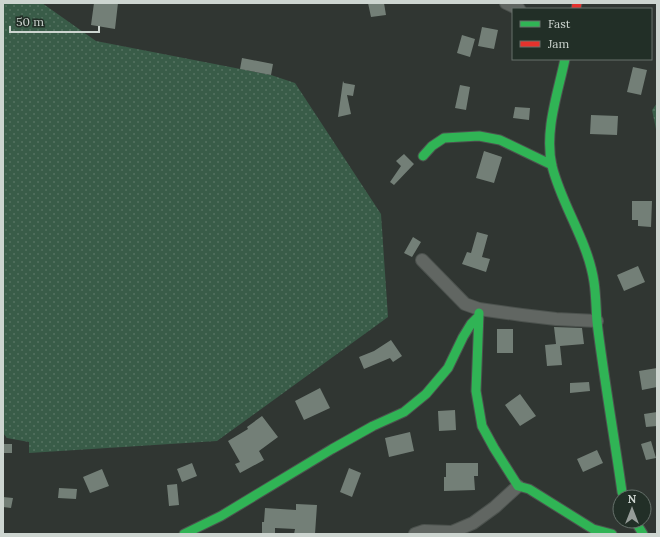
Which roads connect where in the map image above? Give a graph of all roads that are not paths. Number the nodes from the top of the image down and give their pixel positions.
1 (506, 3) edge
2 (517, 8) edge
3 (565, 60) edge
4 (422, 156) dead end
5 (552, 165) junction
6 (422, 260) dead end
7 (479, 312) junction
8 (597, 321) junction
9 (518, 486) junction
10 (622, 489) edge
11 (184, 534) edge
12 (415, 534) edge
13 (612, 534) edge

1 - 2 street
3 - 5 street
4 - 5 street
5 - 8 street
6 - 7 street
7 - 8 street
7 - 9 street
7 - 11 street
8 - 10 street
9 - 12 street
9 - 13 street

